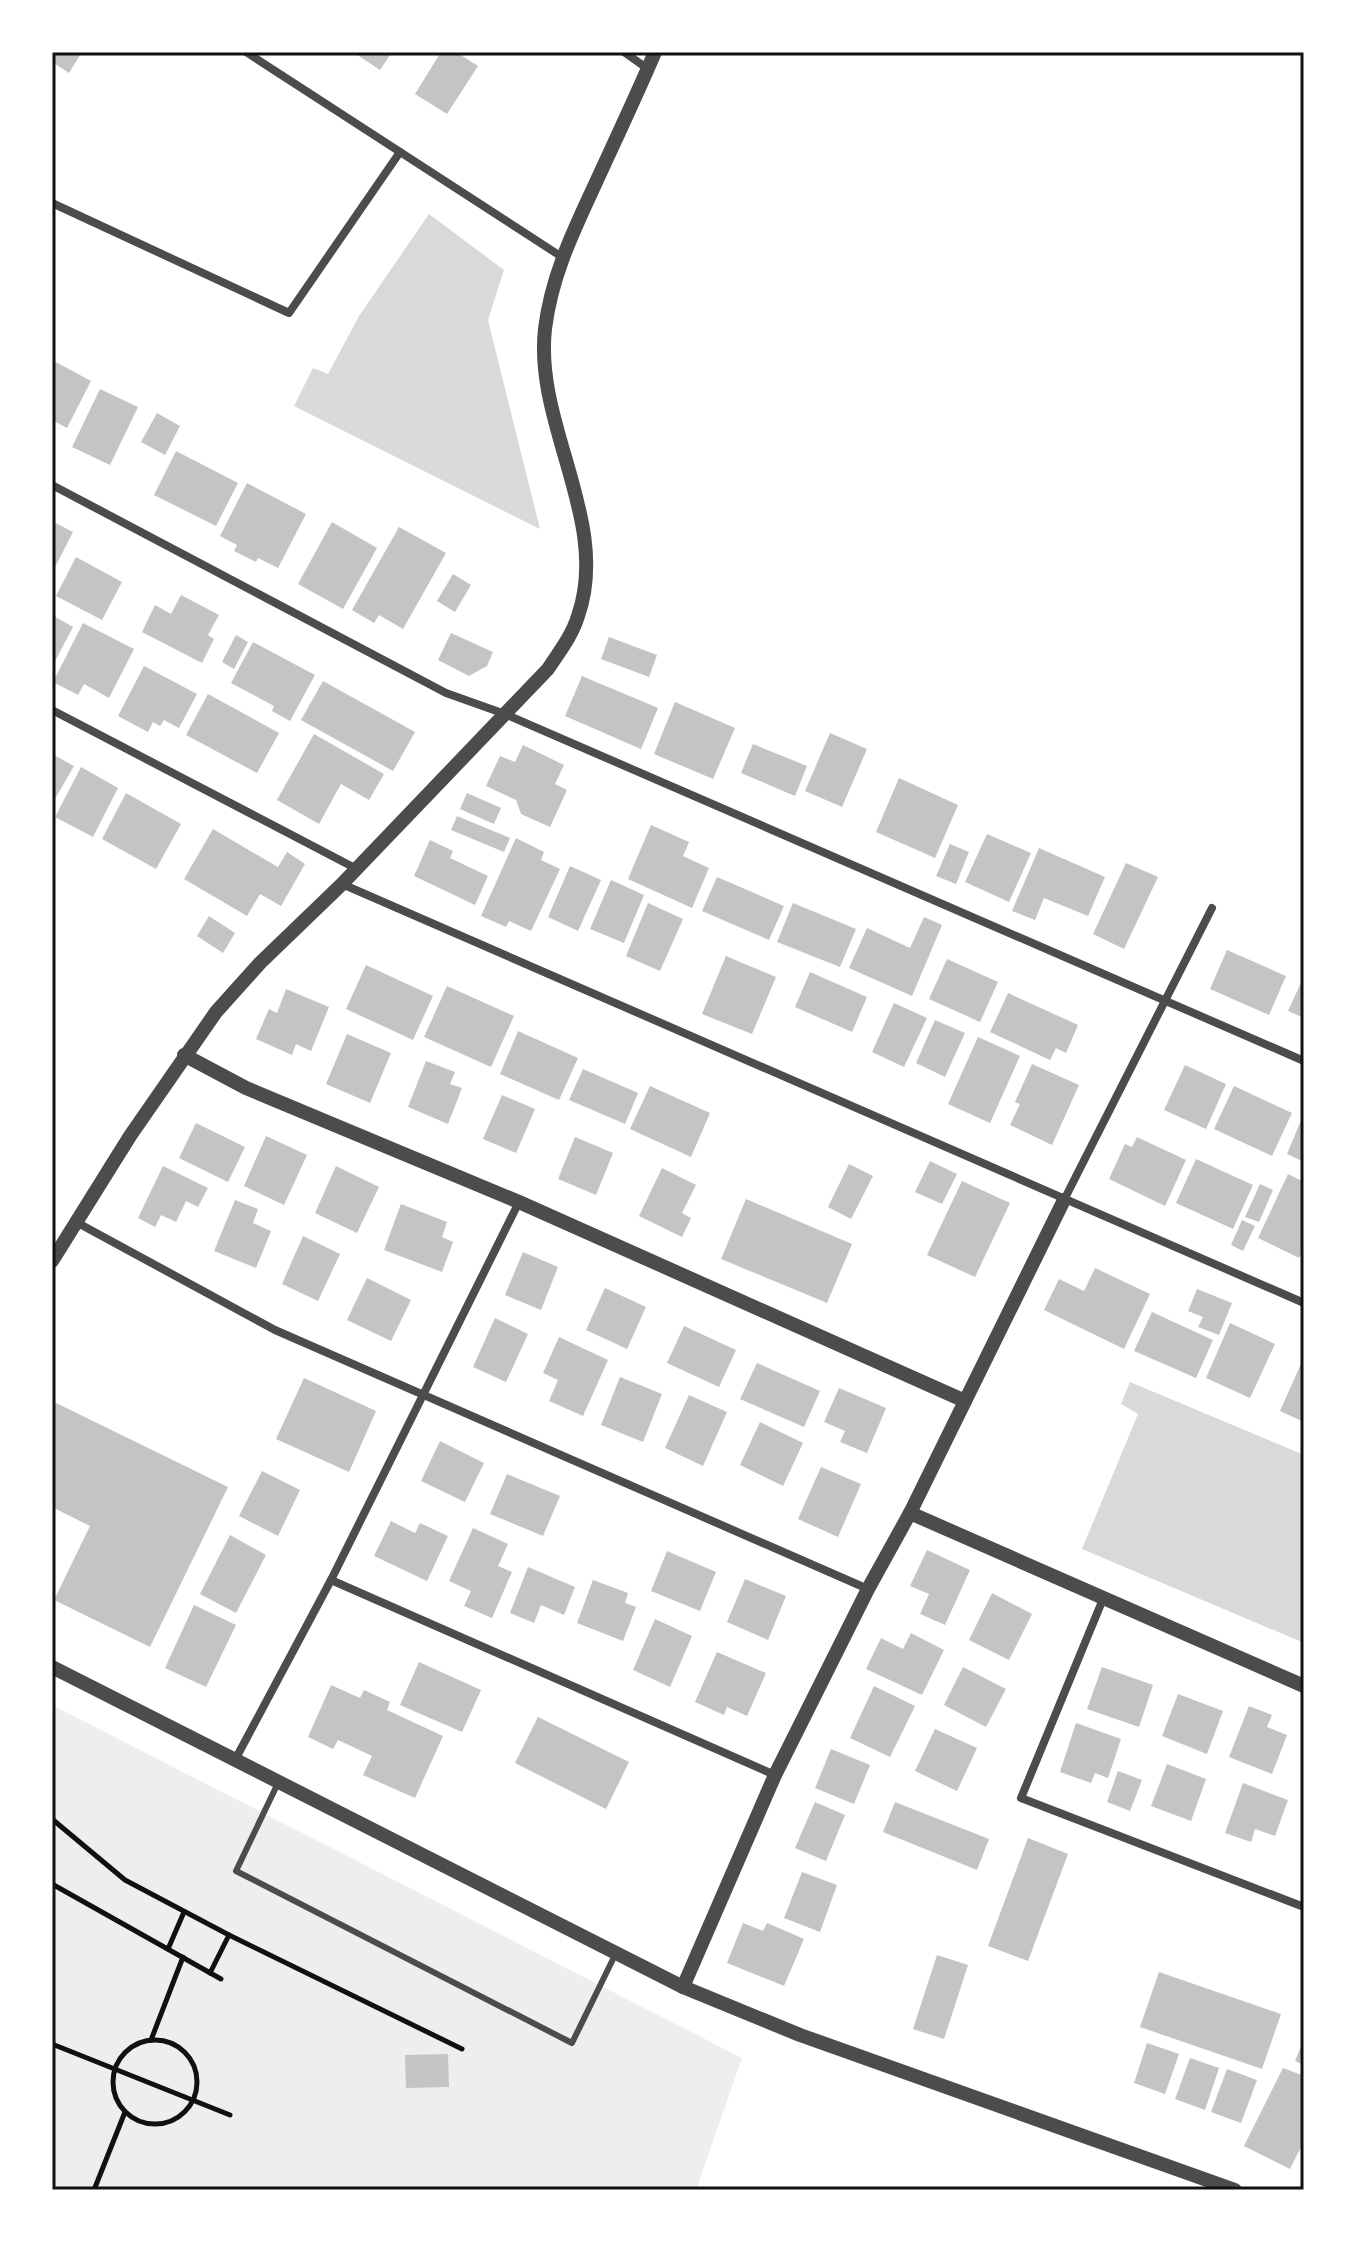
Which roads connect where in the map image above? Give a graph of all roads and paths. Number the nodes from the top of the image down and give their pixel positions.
1 (246, 52) edge
2 (624, 52) edge
3 (655, 52) edge
4 (648, 69) junction
5 (400, 152) junction
6 (52, 203) edge
7 (562, 257) junction
8 (52, 485) edge
9 (52, 710) edge
10 (505, 714) junction
11 (355, 868) junction
12 (342, 884) junction
13 (1212, 908) dead end
14 (1165, 1002) junction
15 (184, 1055) junction
16 (1304, 1061) edge
17 (1064, 1200) junction
18 (519, 1202) junction
19 (76, 1222) junction
20 (52, 1261) edge
21 (1304, 1303) edge
22 (425, 1393) junction
23 (965, 1401) junction
24 (910, 1513) junction
25 (331, 1580) junction
26 (868, 1589) junction
27 (1103, 1599) junction
28 (52, 1667) edge
29 (1304, 1686) edge
30 (234, 1761) junction
31 (775, 1775) junction
32 (278, 1783) junction
33 (52, 1819) edge
34 (52, 1884) edge
35 (1304, 1907) edge
36 (184, 1912) junction
37 (229, 1935) junction
38 (168, 1949) junction
39 (616, 1953) junction
40 (183, 1957) junction
41 (210, 1973) junction
42 (221, 1979) dead end
43 (683, 1987) junction
44 (151, 2040) junction
45 (52, 2044) edge
46 (462, 2049) dead end
47 (115, 2067) junction
48 (194, 2100) junction
49 (125, 2112) junction
50 (230, 2115) dead end
51 (94, 2190) edge
52 (1235, 2190) edge

1 - 5 street
2 - 4 street
3 - 4 street
4 - 7 street
5 - 6 street
5 - 7 street
7 - 10 street
8 - 10 street
9 - 11 street
10 - 11 street
10 - 14 street
11 - 12 street
12 - 15 street
12 - 17 street
13 - 14 street
14 - 16 street
14 - 17 street
15 - 18 street
15 - 19 street
17 - 21 street
17 - 23 street
18 - 22 street
18 - 23 street
19 - 20 street
19 - 22 street
22 - 25 street
22 - 26 street
23 - 24 street
24 - 26 street
24 - 27 street
25 - 30 street
25 - 31 street
26 - 31 street
27 - 29 street
27 - 35 street
28 - 30 street
30 - 32 street
31 - 43 street
32 - 39 street
32 - 39 lane
33 - 36 path
34 - 38 path
36 - 37 path
36 - 38 path
37 - 41 path
37 - 46 path
38 - 40 path
39 - 43 street
40 - 41 path
40 - 44 path
41 - 42 path
43 - 52 street
44 - 47 path
44 - 48 path
45 - 47 path
47 - 48 path
47 - 49 path
48 - 49 path
48 - 50 path
49 - 51 path

